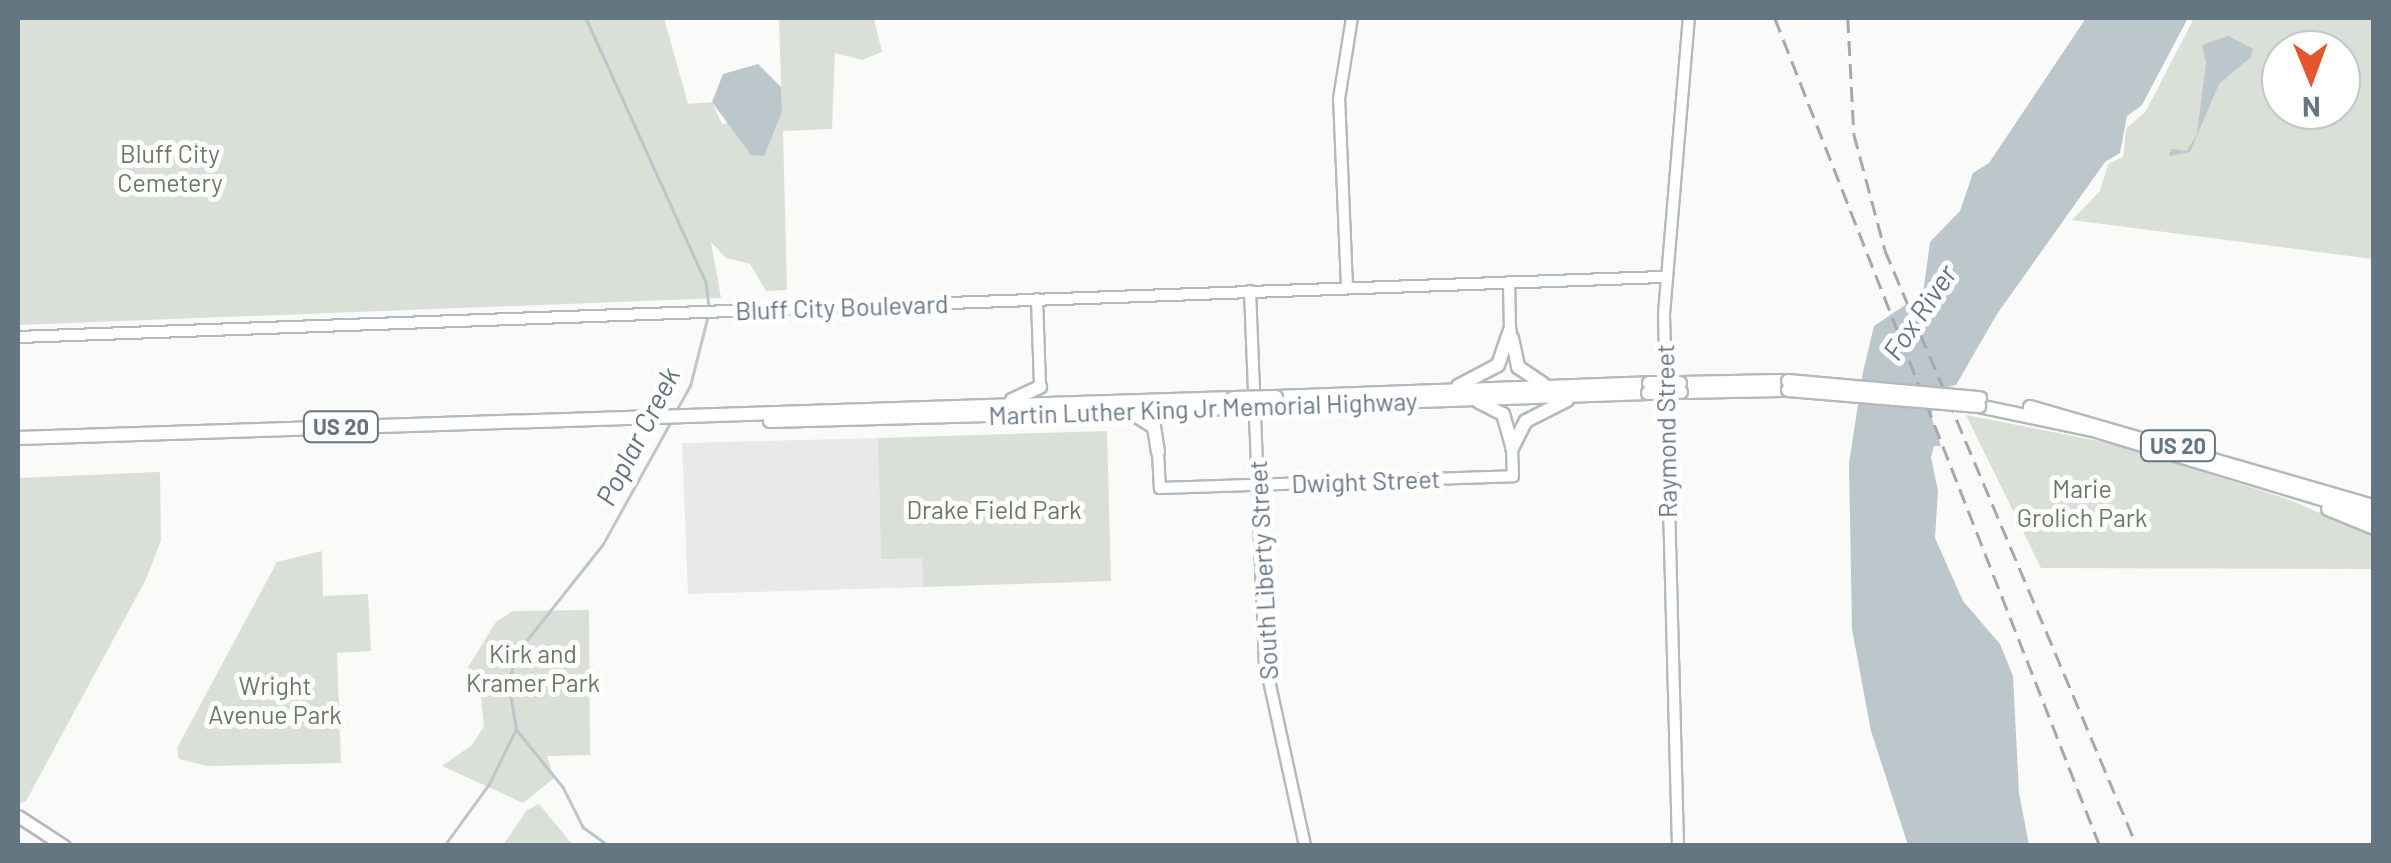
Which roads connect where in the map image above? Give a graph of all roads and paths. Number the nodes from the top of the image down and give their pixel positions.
1 (1352, 18) edge
2 (1688, 18) edge
3 (1666, 277) junction
4 (1509, 282) junction
5 (1347, 287) junction
6 (1250, 291) junction
7 (1037, 299) junction
8 (1510, 331) junction
9 (18, 337) edge
10 (1555, 386) junction
11 (1040, 387) joint
12 (1648, 388) junction
13 (1430, 391) junction
14 (1592, 395) junction
15 (1376, 398) junction
16 (1466, 399) junction
17 (1979, 402) junction
18 (1233, 403) junction
19 (948, 408) junction
20 (1121, 411) junction
21 (687, 419) junction
22 (18, 442) edge
23 (1512, 448) junction
24 (1158, 452) joint
25 (2247, 467) junction
26 (2256, 480) junction
27 (1258, 485) junction
28 (2374, 496) edge
29 (2374, 506) edge
30 (2374, 515) edge
31 (2374, 528) edge
32 (18, 816) edge
33 (64, 846) edge
34 (1305, 846) edge
35 (1678, 846) edge

1 - 5 street
2 - 3 street, Raymond Street
3 - 4 street, Bluff City Boulevard
3 - 35 street, Raymond Street
4 - 5 street, Bluff City Boulevard
4 - 8 street
5 - 6 street, Bluff City Boulevard
6 - 7 street, Bluff City Boulevard
6 - 27 street, South Liberty Street
7 - 9 street, Bluff City Boulevard
7 - 11 street
8 - 10 highway
8 - 13 highway
10 - 12 highway, Martin Luther King Jr Memorial Highway / US 20
10 - 13 highway, Martin Luther King Jr Memorial Highway / US 20
11 - 19 highway
12 - 14 highway, Martin Luther King Jr Memorial Highway / US 20
12 - 17 highway, Martin Luther King Jr Memorial Highway / US 20, bridge
13 - 15 highway, Martin Luther King Jr Memorial Highway / US 20
14 - 16 highway, Martin Luther King Jr Memorial Highway / US 20
14 - 23 highway
15 - 16 highway, Martin Luther King Jr Memorial Highway / US 20
15 - 18 highway, Martin Luther King Jr Memorial Highway / US 20, bridge
16 - 23 highway
17 - 25 highway, Martin Luther King Jr Memorial Highway / US 20
17 - 26 highway, Martin Luther King Jr Memorial Highway / US 20
18 - 19 highway, Martin Luther King Jr Memorial Highway / US 20
18 - 20 highway, Martin Luther King Jr Memorial Highway / US 20
19 - 21 highway, Martin Luther King Jr Memorial Highway / US 20
20 - 21 highway, Martin Luther King Jr Memorial Highway / US 20
20 - 24 highway
21 - 22 highway, Martin Luther King Jr Memorial Highway / US 20
23 - 27 street, Dwight Street
24 - 27 street, Dwight Street
25 - 28 highway
25 - 29 highway, Martin Luther King Jr Memorial Highway / US 20
26 - 30 highway, Martin Luther King Jr Memorial Highway / US 20
26 - 31 highway
27 - 34 street, South Liberty Street
32 - 33 main road

